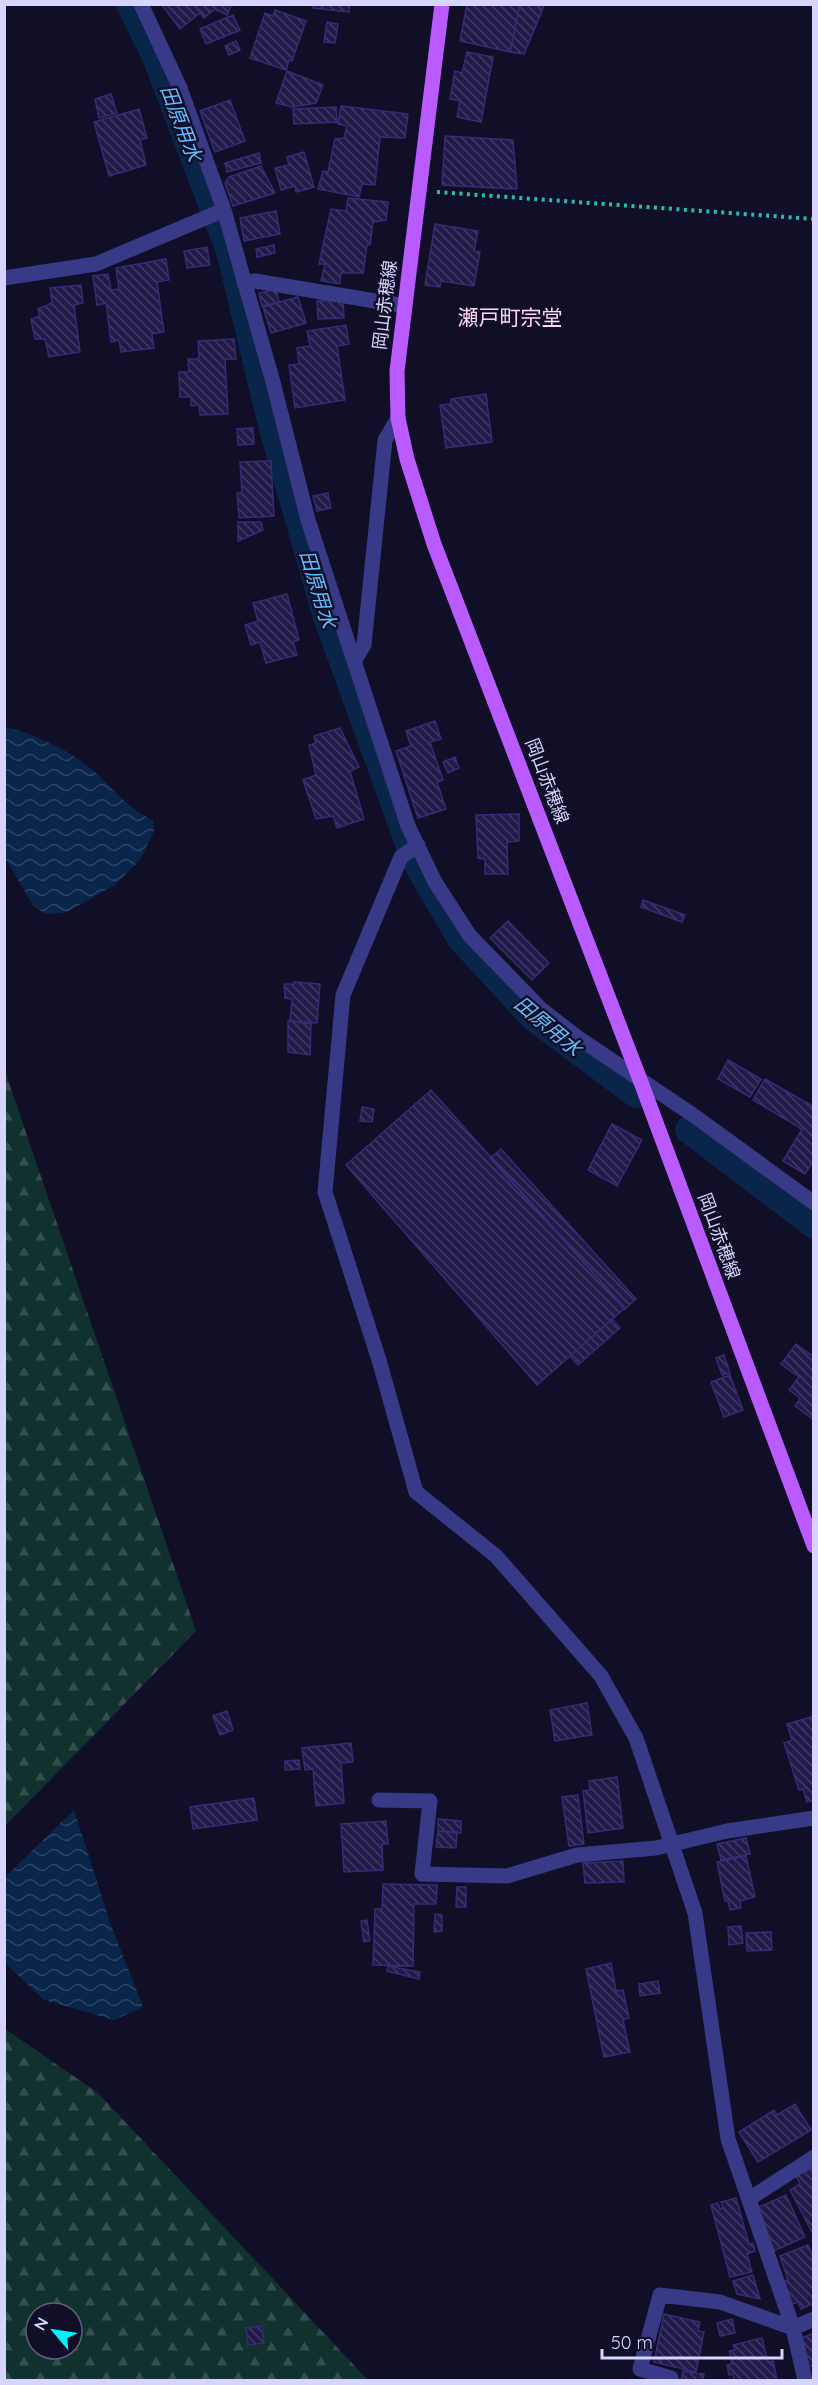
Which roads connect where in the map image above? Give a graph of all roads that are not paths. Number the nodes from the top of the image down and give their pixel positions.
1 (141, 4) edge
2 (442, 4) edge
3 (223, 210) junction
4 (4, 278) edge
5 (244, 283) junction
6 (405, 306) junction
7 (398, 418) junction
8 (354, 661) junction
9 (410, 850) junction
10 (639, 1077) junction
11 (813, 1203) edge
12 (813, 1546) edge
13 (379, 1800) dead end
14 (813, 1818) edge
15 (671, 1844) junction
16 (813, 2157) edge
17 (749, 2199) junction
18 (813, 2319) edge
19 (793, 2328) junction
20 (670, 2380) edge
21 (805, 2380) edge

1 - 3 street
2 - 6 main road, 岡山赤穂線
3 - 4 street
3 - 5 street
5 - 6 street
5 - 8 street
6 - 7 main road, 岡山赤穂線
7 - 8 street
7 - 10 main road, 岡山赤穂線
8 - 9 street
9 - 10 street
9 - 15 street
10 - 11 street
10 - 12 main road, 岡山赤穂線
13 - 15 street
14 - 15 street
15 - 17 street
16 - 17 street
17 - 19 street
18 - 19 street
19 - 20 street
19 - 21 street

